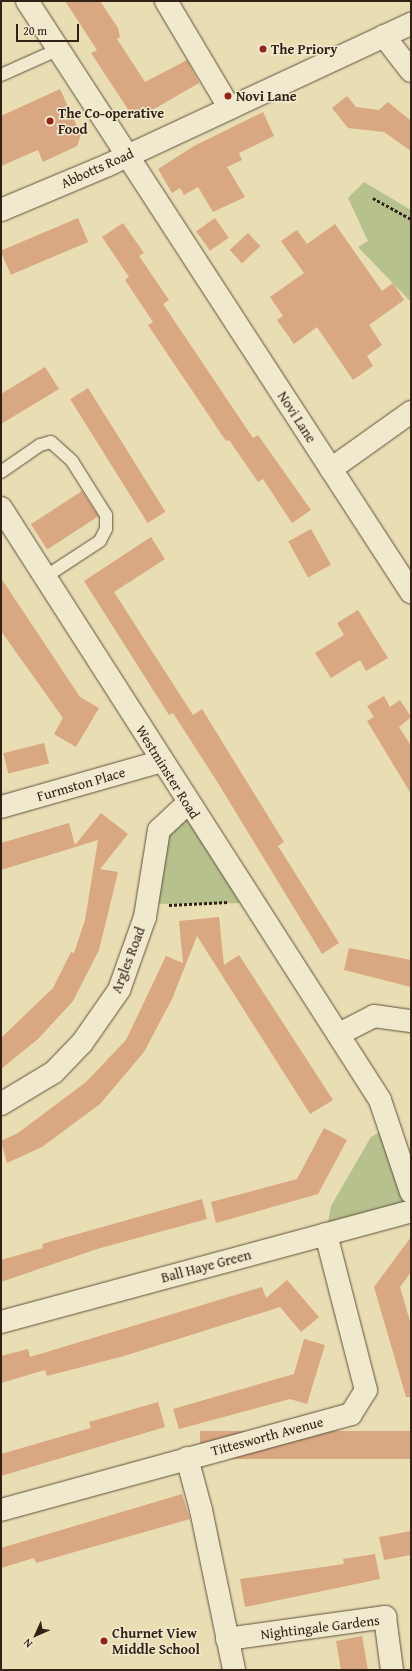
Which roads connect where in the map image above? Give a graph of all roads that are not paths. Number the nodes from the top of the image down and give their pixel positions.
1 (28, 1) edge
2 (166, 1) edge
3 (411, 24) edge
4 (384, 36) junction
5 (59, 49) junction
6 (411, 71) edge
7 (1, 75) edge
8 (229, 107) junction
9 (126, 155) junction
10 (1, 210) edge
11 (411, 412) edge
12 (331, 469) junction
13 (1, 472) edge
14 (1, 508) edge
15 (45, 577) junction
16 (411, 592) edge
17 (162, 761) junction
18 (188, 803) junction
19 (1, 807) edge
20 (411, 1021) edge
21 (339, 1034) junction
22 (1, 1104) edge
23 (411, 1192) edge
24 (411, 1211) edge
25 (326, 1234) junction
26 (1, 1322) edge
27 (187, 1458) junction
28 (1, 1510) edge
29 (227, 1639) junction
30 (234, 1670) edge
31 (392, 1670) edge

1 - 5 street, Novi Lane
2 - 8 street
3 - 4 street, Abbotts Road
4 - 6 street
4 - 8 street, Abbotts Road
5 - 7 lane
5 - 9 street, Novi Lane
8 - 9 street, Abbotts Road
9 - 10 street, Abbotts Road
9 - 12 street, Novi Lane
11 - 12 street
12 - 16 street, Novi Lane
13 - 15 lane
14 - 15 street, Westminster Road
15 - 17 street, Westminster Road
17 - 18 street, Westminster Road
17 - 19 street, Furmston Place
18 - 21 street, Westminster Road
18 - 22 street, Argles Road
20 - 21 street
21 - 23 street, Westminster Road
24 - 25 street, Ball Haye Green
25 - 26 street, Ball Haye Green
25 - 27 street, Tittesworth Avenue
27 - 28 street, Tittesworth Avenue
27 - 29 street
29 - 30 street
29 - 31 street, Nightingale Gardens

